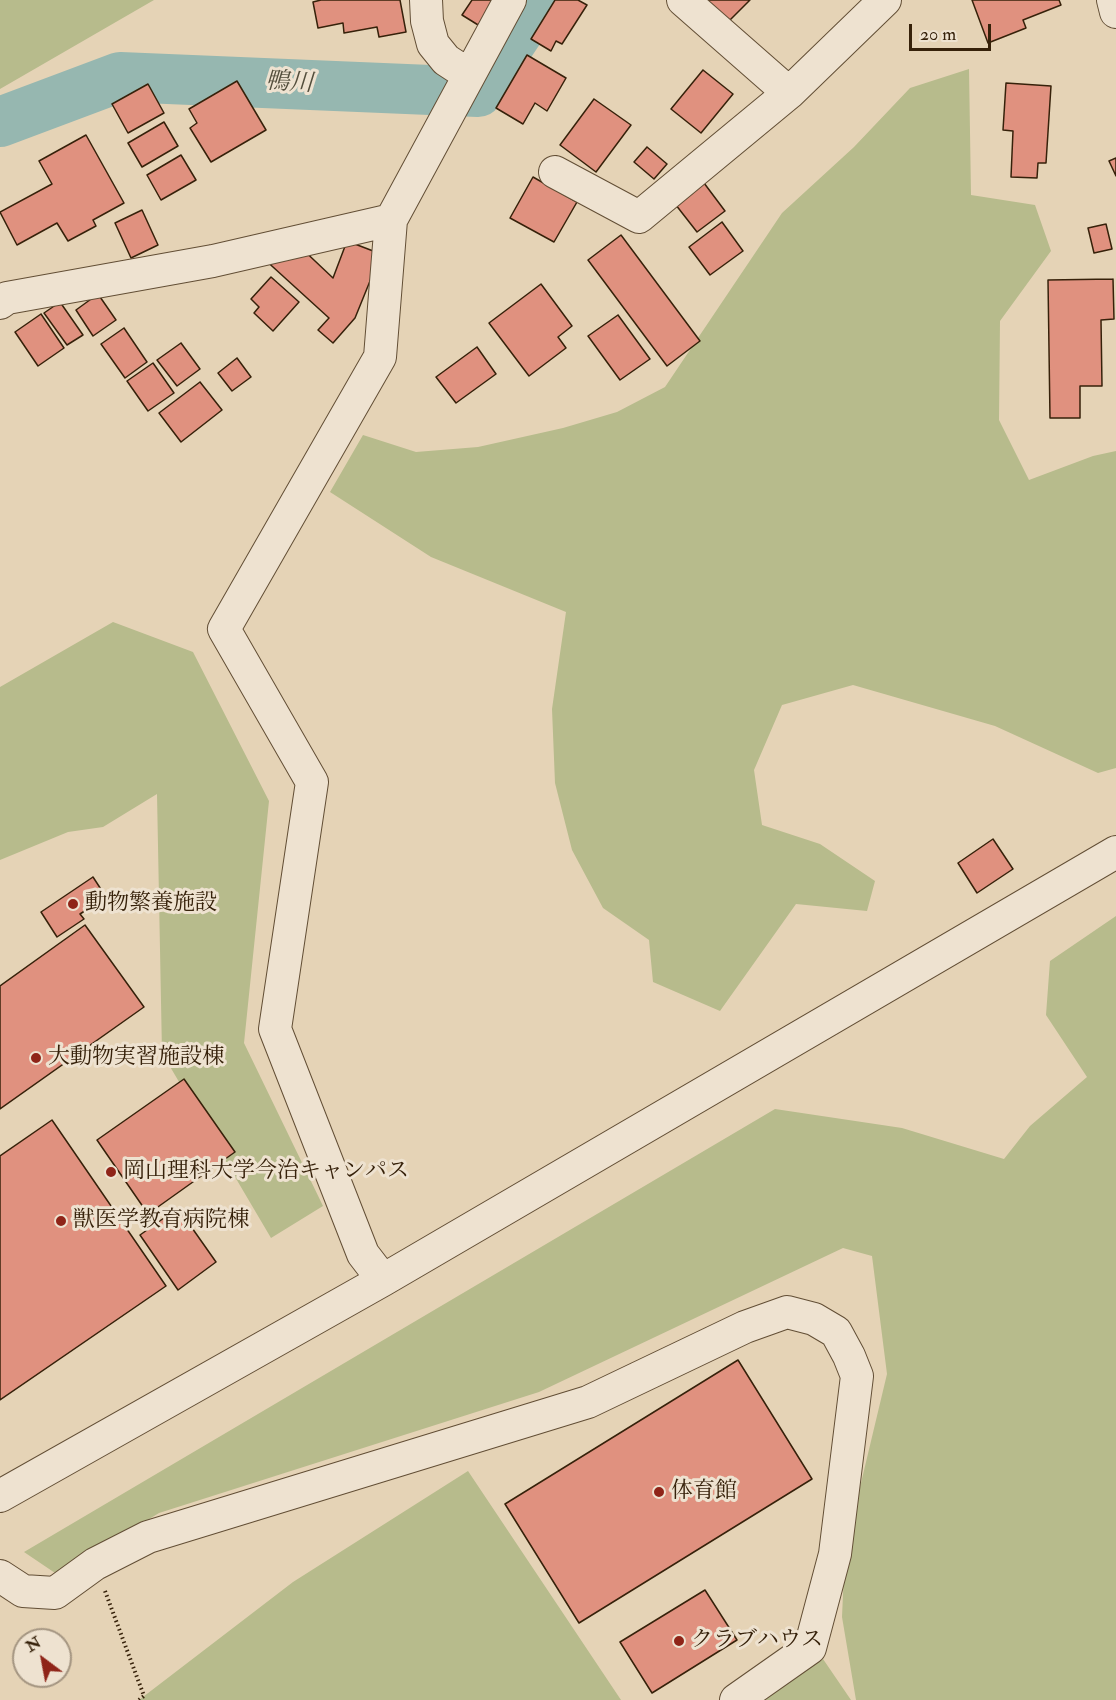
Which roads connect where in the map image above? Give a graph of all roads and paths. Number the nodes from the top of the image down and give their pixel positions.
1 (426, 0) edge
2 (510, 0) edge
3 (684, 0) edge
4 (885, 0) edge
5 (1113, 0) edge
6 (1116, 12) edge
7 (469, 75) junction
8 (789, 93) junction
9 (555, 172) dead end
10 (391, 220) junction
11 (0, 303) edge
12 (1116, 852) edge
13 (383, 1280) junction
14 (2, 1492) edge
15 (96, 1564) junction
16 (0, 1576) edge
17 (139, 1700) edge
18 (736, 1700) edge

1 - 7 street
2 - 7 street
3 - 8 street
4 - 8 street
5 - 6 street
7 - 10 street
8 - 9 street
10 - 11 street
10 - 13 street
12 - 13 street
13 - 14 street
15 - 16 street
15 - 17 path
15 - 18 street

